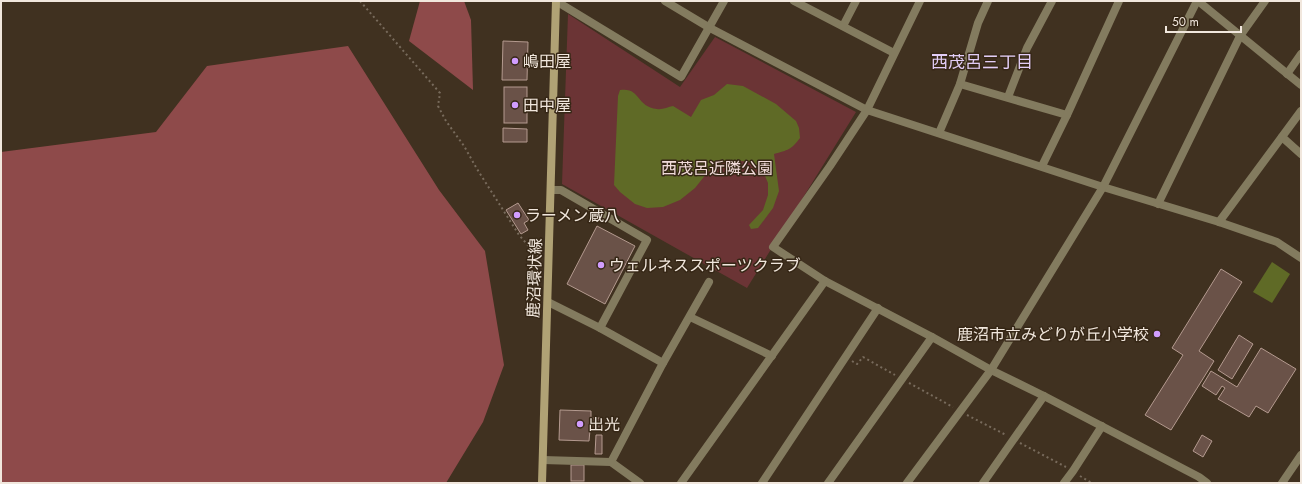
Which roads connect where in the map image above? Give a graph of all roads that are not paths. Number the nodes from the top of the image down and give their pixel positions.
1 (556, 1) edge
2 (665, 1) edge
3 (724, 1) edge
4 (794, 1) edge
5 (856, 1) edge
6 (920, 1) edge
7 (988, 1) edge
8 (1052, 1) edge
9 (1119, 1) edge
10 (1198, 1) edge
11 (1265, 1) edge
12 (843, 26) junction
13 (710, 28) junction
14 (1240, 36) junction
15 (894, 53) junction
16 (1301, 54) edge
17 (1287, 74) junction
18 (960, 84) junction
19 (1301, 85) edge
20 (1008, 98) junction
21 (867, 110) junction
22 (1301, 111) edge
23 (1067, 115) junction
24 (939, 133) junction
25 (1282, 137) junction
26 (1301, 154) edge
27 (1042, 166) junction
28 (1103, 187) junction
29 (551, 190) junction
30 (1158, 204) junction
31 (1219, 222) junction
32 (1301, 258) edge
33 (825, 281) junction
34 (709, 282) dead end
35 (548, 302) junction
36 (878, 308) junction
37 (690, 317) junction
38 (600, 328) junction
39 (932, 337) junction
40 (772, 356) junction
41 (663, 363) junction
42 (991, 370) junction
43 (1044, 396) junction
44 (1102, 426) junction
45 (1301, 455) edge
46 (543, 460) junction
47 (611, 462) junction
48 (833, 481) edge
49 (542, 483) edge
50 (640, 483) edge
51 (682, 483) edge
52 (762, 483) edge
53 (907, 483) edge
54 (983, 483) edge
55 (1064, 483) edge
56 (1207, 483) edge
57 (1282, 483) edge

1 - 13 street
1 - 29 main road, 鹿沼環状線
2 - 13 street
3 - 13 street
4 - 12 street
5 - 12 street
6 - 15 street
7 - 18 street
8 - 20 street
9 - 23 street
10 - 14 street
10 - 28 street
11 - 14 street
12 - 15 street
13 - 21 street
14 - 17 street
14 - 30 street
15 - 21 street
16 - 17 street
17 - 19 street
18 - 20 street
18 - 24 street
20 - 23 street
21 - 24 street
21 - 33 street
22 - 25 street
23 - 27 street
24 - 27 street
25 - 26 street
25 - 31 street
27 - 28 street
28 - 30 street
28 - 42 street
29 - 35 main road, 鹿沼環状線
29 - 38 street
30 - 31 street
31 - 32 street
33 - 36 street
33 - 40 street
34 - 37 street
35 - 38 street
35 - 46 main road, 鹿沼環状線
36 - 39 street
36 - 52 street
37 - 40 street
37 - 41 street
38 - 41 street
39 - 42 street
39 - 48 street
40 - 51 street
41 - 47 street
42 - 43 street
42 - 53 street
43 - 44 street
43 - 54 street
44 - 55 street
44 - 56 street
45 - 57 street
46 - 47 street
46 - 49 main road, 鹿沼環状線
47 - 50 street

